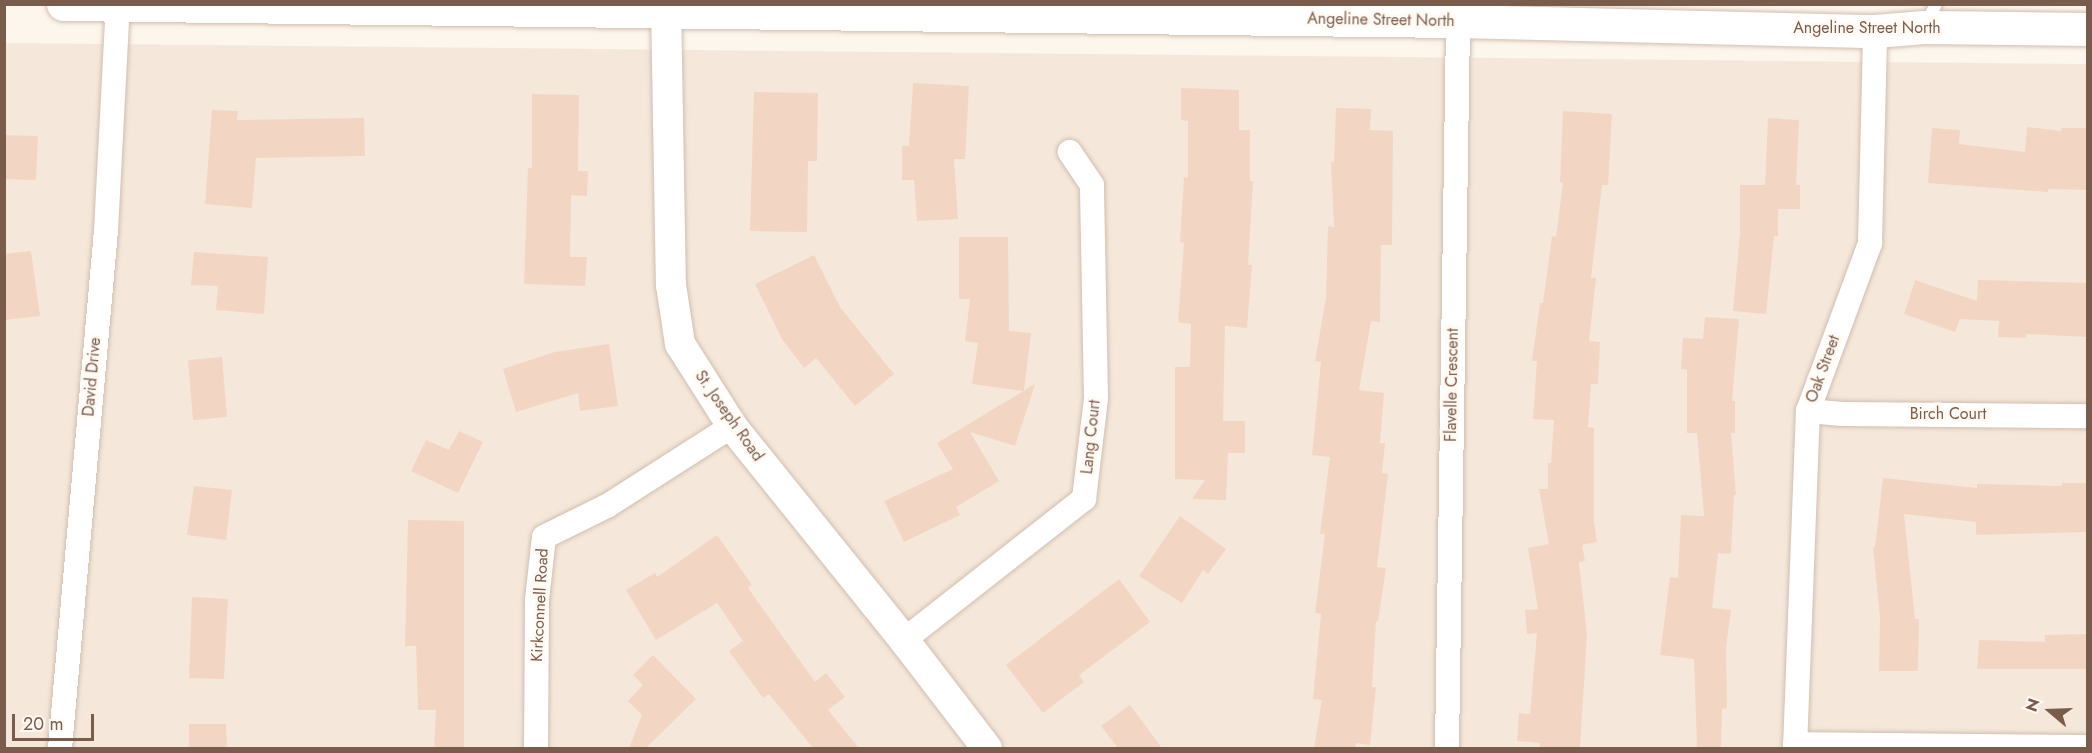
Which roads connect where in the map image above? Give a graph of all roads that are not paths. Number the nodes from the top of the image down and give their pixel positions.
1 (63, 4) edge
2 (117, 5) edge
3 (665, 8) edge
4 (1930, 16) edge
5 (1458, 21) junction
6 (2088, 29) edge
7 (1875, 31) junction
8 (1071, 152) dead end
9 (1808, 411) junction
10 (2088, 416) edge
11 (732, 426) junction
12 (904, 640) junction
13 (1795, 746) edge
14 (2088, 747) edge
15 (60, 748) edge
16 (536, 748) edge
17 (987, 748) edge
18 (1447, 748) edge

1 - 2 main road, Angeline Street North
2 - 3 main road, Angeline Street North
2 - 15 street, David Drive
3 - 5 main road, Angeline Street North
3 - 11 street, St. Joseph Road
4 - 6 main road, Angeline Street North
4 - 7 main road, Angeline Street North
5 - 7 main road, Angeline Street North
5 - 18 street, Flavelle Crescent
7 - 9 street, Oak Street
8 - 12 street, Lang Court
9 - 10 street, Birch Court
9 - 13 street, Oak Street
11 - 12 street, St. Joseph Road
11 - 16 street, Kirkconnell Road
12 - 17 street, St. Joseph Road
13 - 14 street

